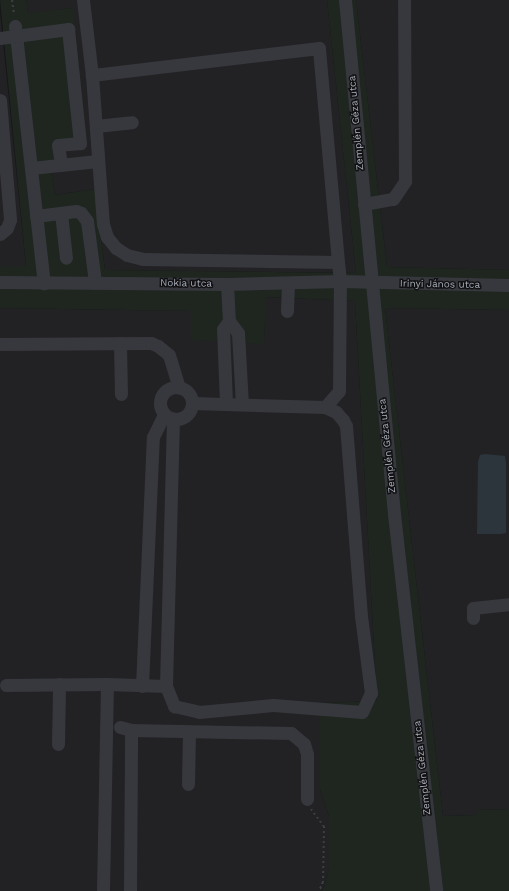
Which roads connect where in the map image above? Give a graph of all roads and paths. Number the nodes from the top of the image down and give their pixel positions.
1 (12, 0) edge
2 (83, 0) edge
3 (345, 0) edge
4 (404, 0) edge
5 (16, 31) junction
6 (0, 38) edge
7 (92, 75) junction
8 (0, 100) edge
9 (132, 122) dead end
10 (96, 126) junction
11 (98, 161) junction
12 (61, 165) junction
13 (31, 168) junction
14 (364, 204) junction
15 (61, 213) junction
16 (36, 216) junction
17 (0, 234) edge
18 (66, 258) dead end
19 (338, 262) junction
20 (0, 282) edge
21 (95, 282) junction
22 (340, 282) junction
23 (371, 282) junction
24 (44, 283) junction
25 (288, 283) junction
26 (227, 284) junction
27 (509, 285) edge
28 (287, 310) dead end
29 (230, 321) junction
30 (120, 343) junction
31 (0, 344) edge
32 (179, 387) junction
33 (121, 394) dead end
34 (192, 403) junction
35 (226, 403) junction
36 (242, 404) junction
37 (325, 407) junction
38 (168, 417) junction
39 (150, 517) junction
40 (171, 517) junction
41 (509, 604) edge
42 (473, 618) dead end
43 (59, 684) junction
44 (107, 684) junction
45 (6, 685) dead end
46 (142, 686) junction
47 (166, 686) junction
48 (189, 732) junction
49 (58, 744) dead end
50 (188, 784) dead end
51 (307, 799) joint
52 (103, 891) edge
53 (130, 891) edge
54 (319, 891) edge
55 (436, 891) edge

1 - 5 path
2 - 7 street
3 - 14 street, Zemplén Géza utca
4 - 14 street
5 - 6 street
5 - 12 street
5 - 13 street
7 - 10 street
7 - 19 street
8 - 17 street
9 - 10 street
10 - 11 street
11 - 12 street
11 - 19 street
12 - 13 street
13 - 16 street
14 - 23 street, Zemplén Géza utca
15 - 16 street
15 - 18 street
15 - 21 street
16 - 24 street
19 - 22 street
20 - 24 street, Nokia utca
21 - 24 street, Nokia utca
21 - 26 street, Nokia utca
22 - 23 street, Nokia utca
22 - 25 street, Nokia utca
22 - 37 street
23 - 27 street, Irinyi János utca
23 - 55 street, Zemplén Géza utca
25 - 26 street, Nokia utca
25 - 28 street
26 - 29 street
29 - 35 street
29 - 36 street
30 - 31 street
30 - 32 street
30 - 33 street
32 - 34 street
32 - 38 street
34 - 35 street
34 - 38 street
35 - 36 street
36 - 37 street
37 - 47 street
38 - 39 street
38 - 40 street
39 - 40 street
39 - 46 street
40 - 47 street
41 - 42 street
43 - 44 street
43 - 45 street
43 - 49 street
44 - 46 street
44 - 52 street
46 - 47 street
48 - 50 street
48 - 51 street
48 - 53 street
51 - 54 path

